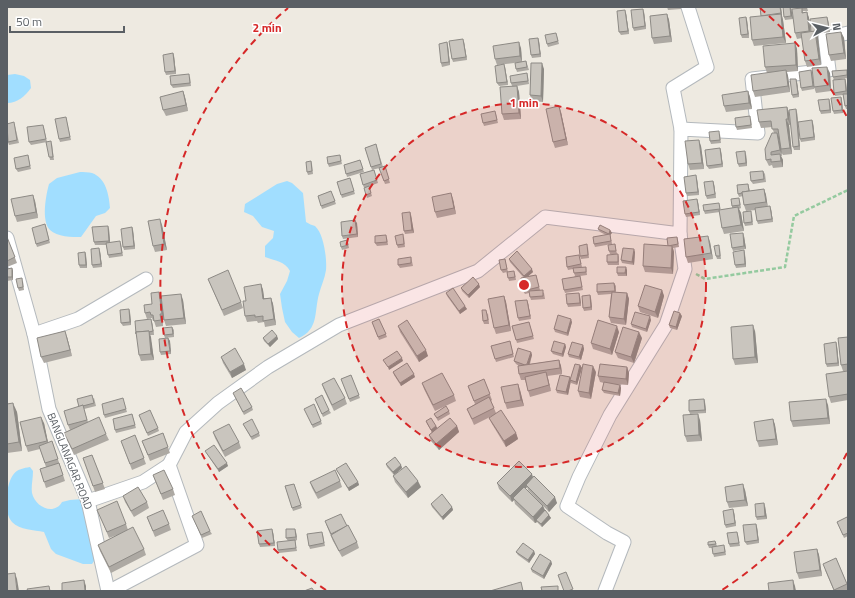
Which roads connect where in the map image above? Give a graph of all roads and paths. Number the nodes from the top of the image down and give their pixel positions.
1 (688, 7) edge
2 (848, 33) edge
3 (681, 129) junction
4 (848, 190) edge
5 (680, 234) junction
6 (7, 238) edge
7 (685, 269) junction
8 (146, 279) dead end
9 (34, 334) junction
10 (169, 465) junction
11 (88, 501) junction
12 (109, 591) edge
13 (605, 591) edge

1 - 3 street
2 - 3 street
3 - 5 street
4 - 7 path
5 - 7 street
5 - 10 street
6 - 9 street, BANGLANAGAR ROAD
7 - 13 street
8 - 9 street
9 - 11 street, BANGLANAGAR ROAD
10 - 11 street
10 - 12 street
11 - 12 street, BANGLANAGAR ROAD

